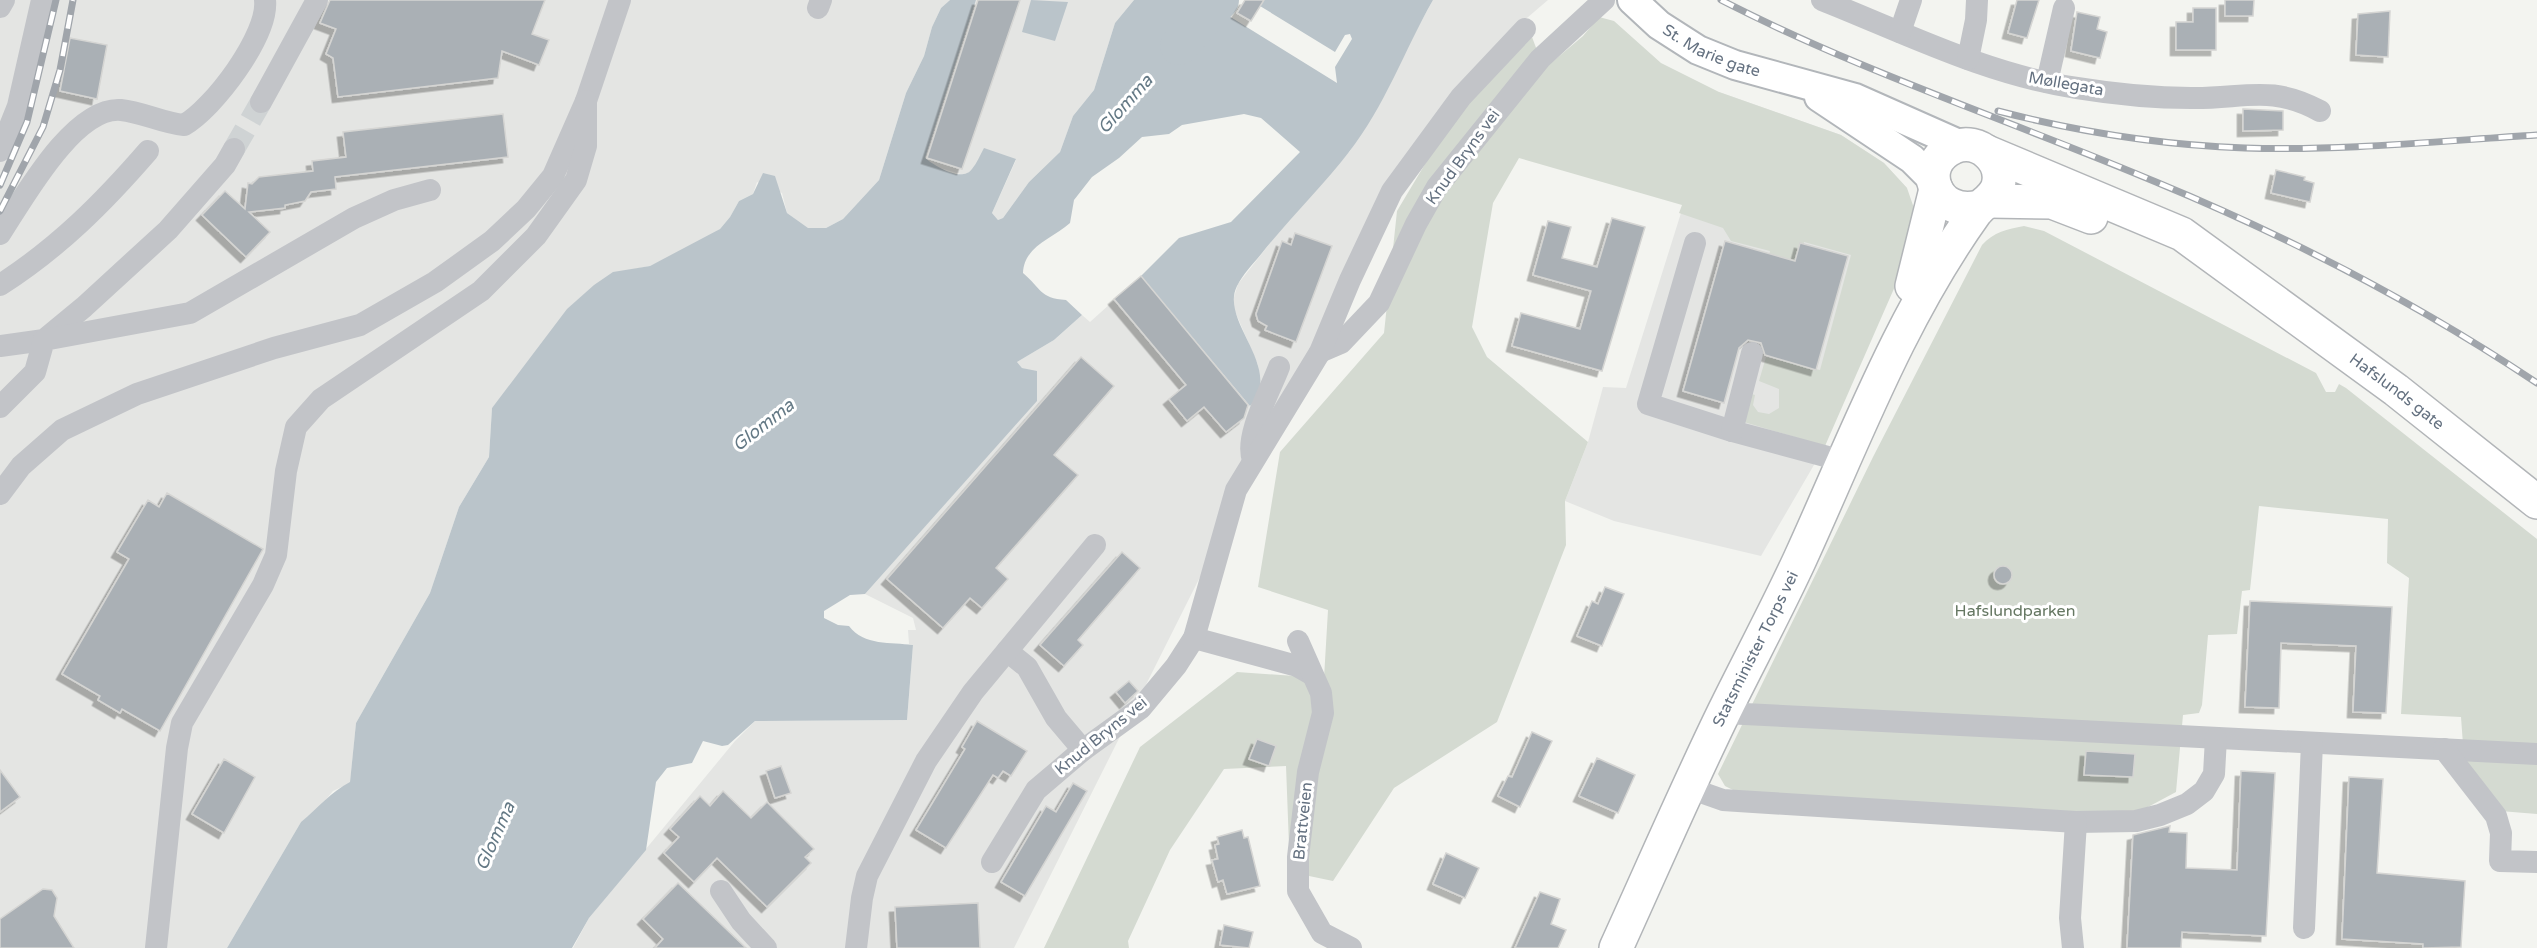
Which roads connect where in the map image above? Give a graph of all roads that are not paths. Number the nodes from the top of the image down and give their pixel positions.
1 (4, 0) edge
2 (42, 0) edge
3 (265, 0) edge
4 (317, 0) edge
5 (1604, 0) edge
6 (1632, 0) edge
7 (1822, 0) edge
8 (1911, 0) edge
9 (1977, 0) edge
10 (614, 2) edge
11 (0, 7) edge
12 (2064, 8) dead end
13 (1526, 29) dead end
14 (1900, 32) junction
15 (1968, 59) junction
16 (2047, 82) junction
17 (1800, 84) junction
18 (586, 101) junction
19 (261, 102) tunnel mouth
20 (2320, 111) dead end
21 (1974, 148) junction
22 (234, 149) tunnel mouth
23 (0, 151) edge
24 (148, 151) dead end
25 (1935, 185) junction
26 (430, 190) dead end
27 (1984, 204) junction
28 (0, 234) edge
29 (1695, 243) dead end
30 (0, 285) edge
31 (2252, 288) junction
32 (44, 340) junction
33 (0, 346) edge
34 (1893, 348) junction
35 (1320, 352) junction
36 (1752, 353) dead end
37 (1279, 367) dead end
38 (0, 407) edge
39 (1732, 431) junction
40 (1253, 460) junction
41 (1843, 461) junction
42 (0, 494) edge
43 (2537, 502) edge
44 (1095, 545) dead end
45 (1194, 638) junction
46 (1298, 641) dead end
47 (1007, 651) junction
48 (1311, 674) junction
49 (1724, 713) junction
50 (2216, 738) junction
51 (2312, 743) junction
52 (1083, 750) junction
53 (2444, 750) junction
54 (2537, 754) edge
55 (1689, 788) junction
56 (2076, 822) junction
57 (992, 862) dead end
58 (2537, 862) edge
59 (721, 891) dead end
60 (2304, 928) dead end
61 (1345, 947) edge
62 (2072, 947) edge
63 (156, 948) edge
64 (766, 948) edge
65 (856, 948) edge
66 (1616, 948) edge

1 - 11 street
2 - 23 street
3 - 28 street
4 - 19 street
5 - 35 street, Knud Bryns vei
6 - 17 main road, St. Marie gate
7 - 14 street, Møllegata
8 - 14 street
9 - 15 street
10 - 18 street
12 - 16 street
13 - 35 street, Knud Bryns vei
14 - 15 street, Møllegata
15 - 16 street, Møllegata
16 - 20 street, Møllegata
17 - 21 main road, St. Marie gate
17 - 25 main road, St. Marie gate
18 - 42 street
18 - 63 street
21 - 25 highway
21 - 27 highway
21 - 31 highway, Hafslunds gate
22 - 32 street
24 - 30 street
25 - 27 highway
25 - 34 highway, Statsminister Torps vei
26 - 32 street
27 - 31 highway, Hafslunds gate
27 - 34 highway, Statsminister Torps vei
29 - 39 street
31 - 43 highway, Hafslunds gate
32 - 33 street
32 - 38 street
34 - 41 highway, Statsminister Torps vei
35 - 40 street, Knud Bryns vei
36 - 39 street
37 - 40 street
39 - 41 street
40 - 45 street, Knud Bryns vei
41 - 49 highway, Statsminister Torps vei
44 - 47 street
45 - 48 street
45 - 52 street, Knud Bryns vei
46 - 48 street, Brattveien
47 - 52 street
47 - 65 street
48 - 61 street, Brattveien
49 - 50 street
49 - 55 highway, Statsminister Torps vei
50 - 51 street
50 - 56 street
51 - 53 street
51 - 60 street
52 - 57 street, Knud Bryns vei
53 - 54 street
53 - 58 street
55 - 56 street
55 - 66 highway, Statsminister Torps vei
56 - 62 street
59 - 64 street

